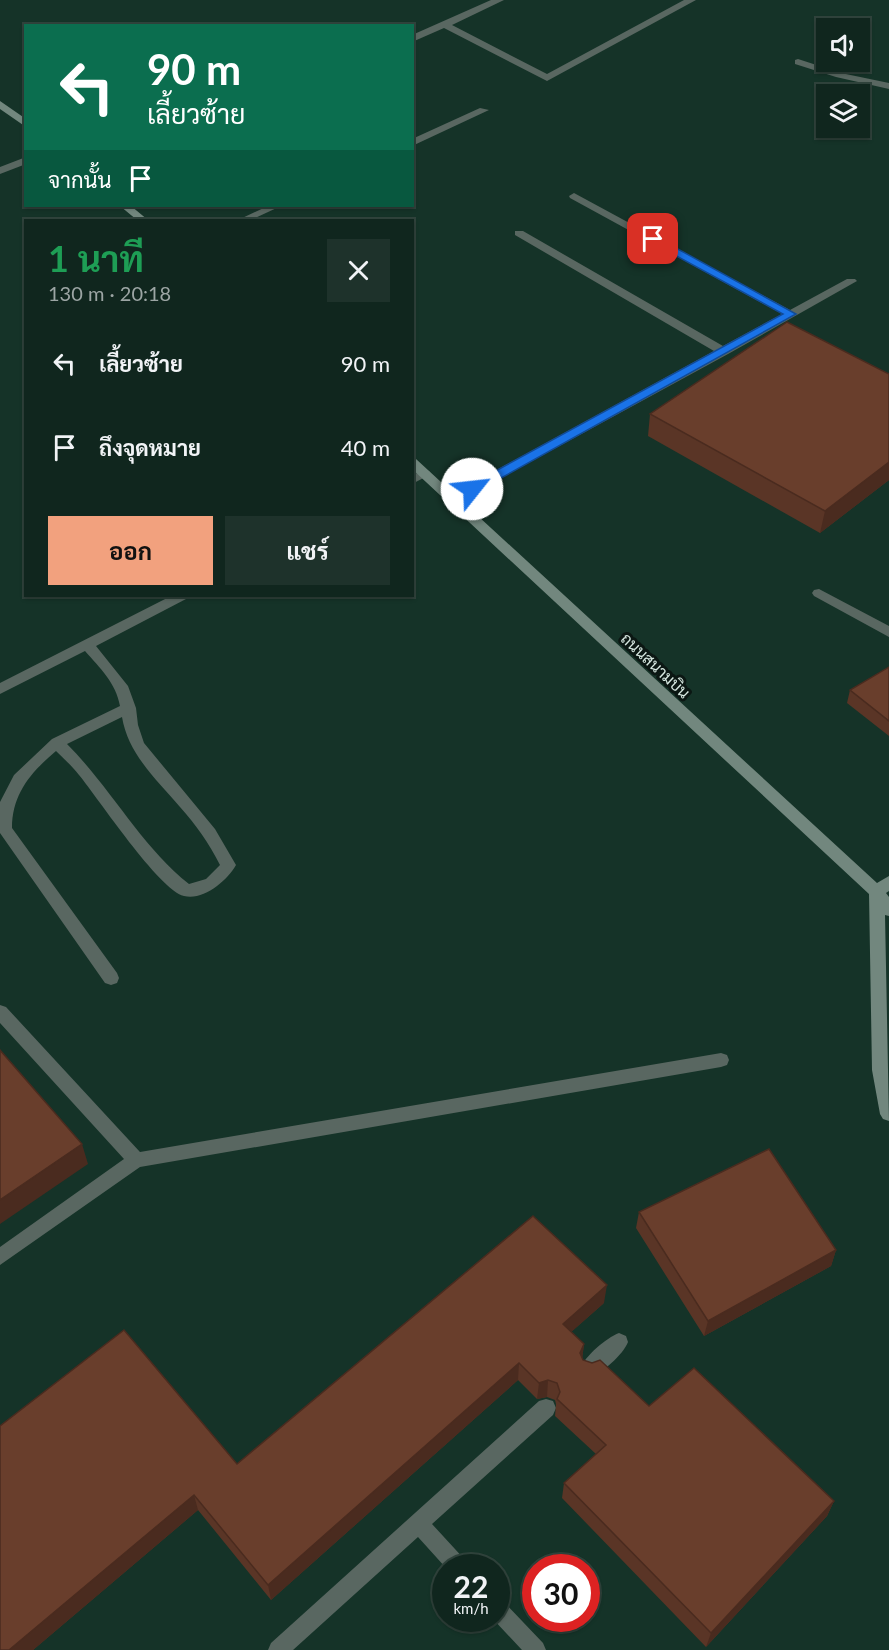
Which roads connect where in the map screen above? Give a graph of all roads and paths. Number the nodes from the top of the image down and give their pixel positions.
1 (499, 0) edge
2 (690, 0) edge
3 (445, 25) junction
4 (414, 38) edge
5 (798, 62) dead end
6 (889, 86) edge
7 (0, 104) edge
8 (484, 110) dead end
9 (24, 122) edge
10 (414, 142) edge
11 (24, 161) edge
12 (0, 171) edge
13 (574, 196) dead end
14 (126, 207) edge
15 (274, 207) edge
16 (142, 219) edge
17 (245, 219) edge
18 (519, 233) dead end
19 (851, 280) dead end
20 (790, 314) junction
21 (724, 352) junction
22 (419, 477) edge
23 (451, 500) junction
24 (819, 593) dead end
25 (179, 597) edge
26 (889, 632) edge
27 (86, 643) junction
28 (0, 688) edge
29 (129, 708) junction
30 (57, 743) junction
31 (883, 887) edge
32 (889, 910) edge
33 (111, 978) dead end
34 (0, 1012) edge
35 (721, 1060) dead end
36 (889, 1114) edge
37 (136, 1160) junction
38 (0, 1257) edge
39 (618, 1342) dead end
40 (589, 1369) edge
41 (546, 1408) edge
42 (418, 1523) junction
43 (446, 1554) edge
44 (510, 1623) edge
45 (278, 1650) edge
46 (536, 1650) edge

1 - 3 street
2 - 3 street
3 - 4 street
5 - 6 street
7 - 9 street
8 - 10 street
11 - 12 street
13 - 20 street
14 - 16 street
15 - 17 street
18 - 21 street
19 - 20 street
20 - 21 street
21 - 23 street
22 - 23 street, ถนนสนามบิน
23 - 31 street, ถนนสนามบิน
24 - 26 street
25 - 27 street
27 - 28 street
27 - 29 street
29 - 30 street
29 - 30 street
30 - 33 street
31 - 32 street, ถนนสนามบิน
31 - 36 street
34 - 37 street
35 - 37 street
37 - 38 street
39 - 40 street
41 - 42 street
42 - 43 street
42 - 45 street
44 - 46 street

